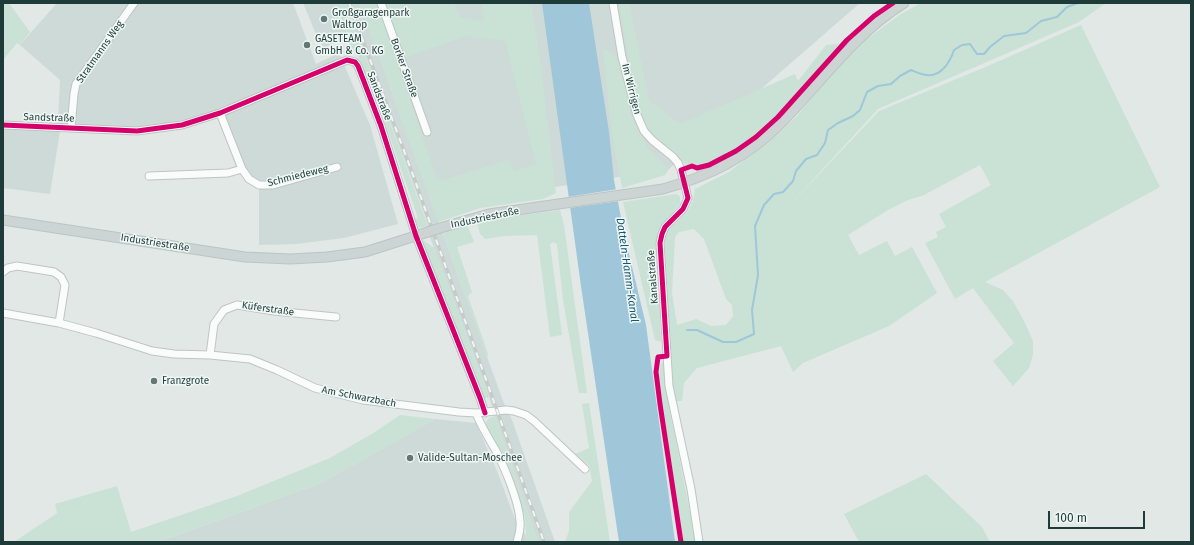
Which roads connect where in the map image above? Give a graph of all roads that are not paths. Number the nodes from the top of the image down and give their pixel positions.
1 (134, 3) edge
2 (381, 3) edge
3 (613, 3) edge
4 (904, 3) edge
5 (220, 113) junction
6 (3, 125) edge
7 (71, 128) junction
8 (427, 132) dead end
9 (337, 167) dead end
10 (242, 169) junction
11 (149, 176) dead end
12 (685, 183) junction
13 (3, 220) edge
14 (416, 236) junction
15 (3, 272) edge
16 (3, 312) edge
17 (336, 317) dead end
18 (59, 323) junction
19 (210, 355) junction
20 (476, 413) junction
21 (484, 413) junction
22 (585, 469) dead end
23 (517, 542) edge
24 (699, 542) edge

1 - 7 street, Stratmanns Weg
2 - 8 street, Borker Straße
3 - 12 street, Im Wirrigen
4 - 12 main road, Industriestraße
5 - 7 street, Sandstraße
5 - 10 street, Schmiedeweg
5 - 14 street, Sandstraße
6 - 7 street, Sandstraße
9 - 10 street, Schmiedeweg
10 - 11 street
12 - 14 main road, Industriestraße, bridge
12 - 24 street, Kanalstraße
13 - 14 main road, Industriestraße
14 - 21 street, Sandstraße
15 - 18 street
16 - 18 street, Am Schwarzbach
17 - 19 street, Küferstraße
18 - 19 street, Am Schwarzbach
19 - 20 street, Am Schwarzbach
20 - 21 street, Am Schwarzbach
20 - 23 street
21 - 22 street, Am Schwarzbach

